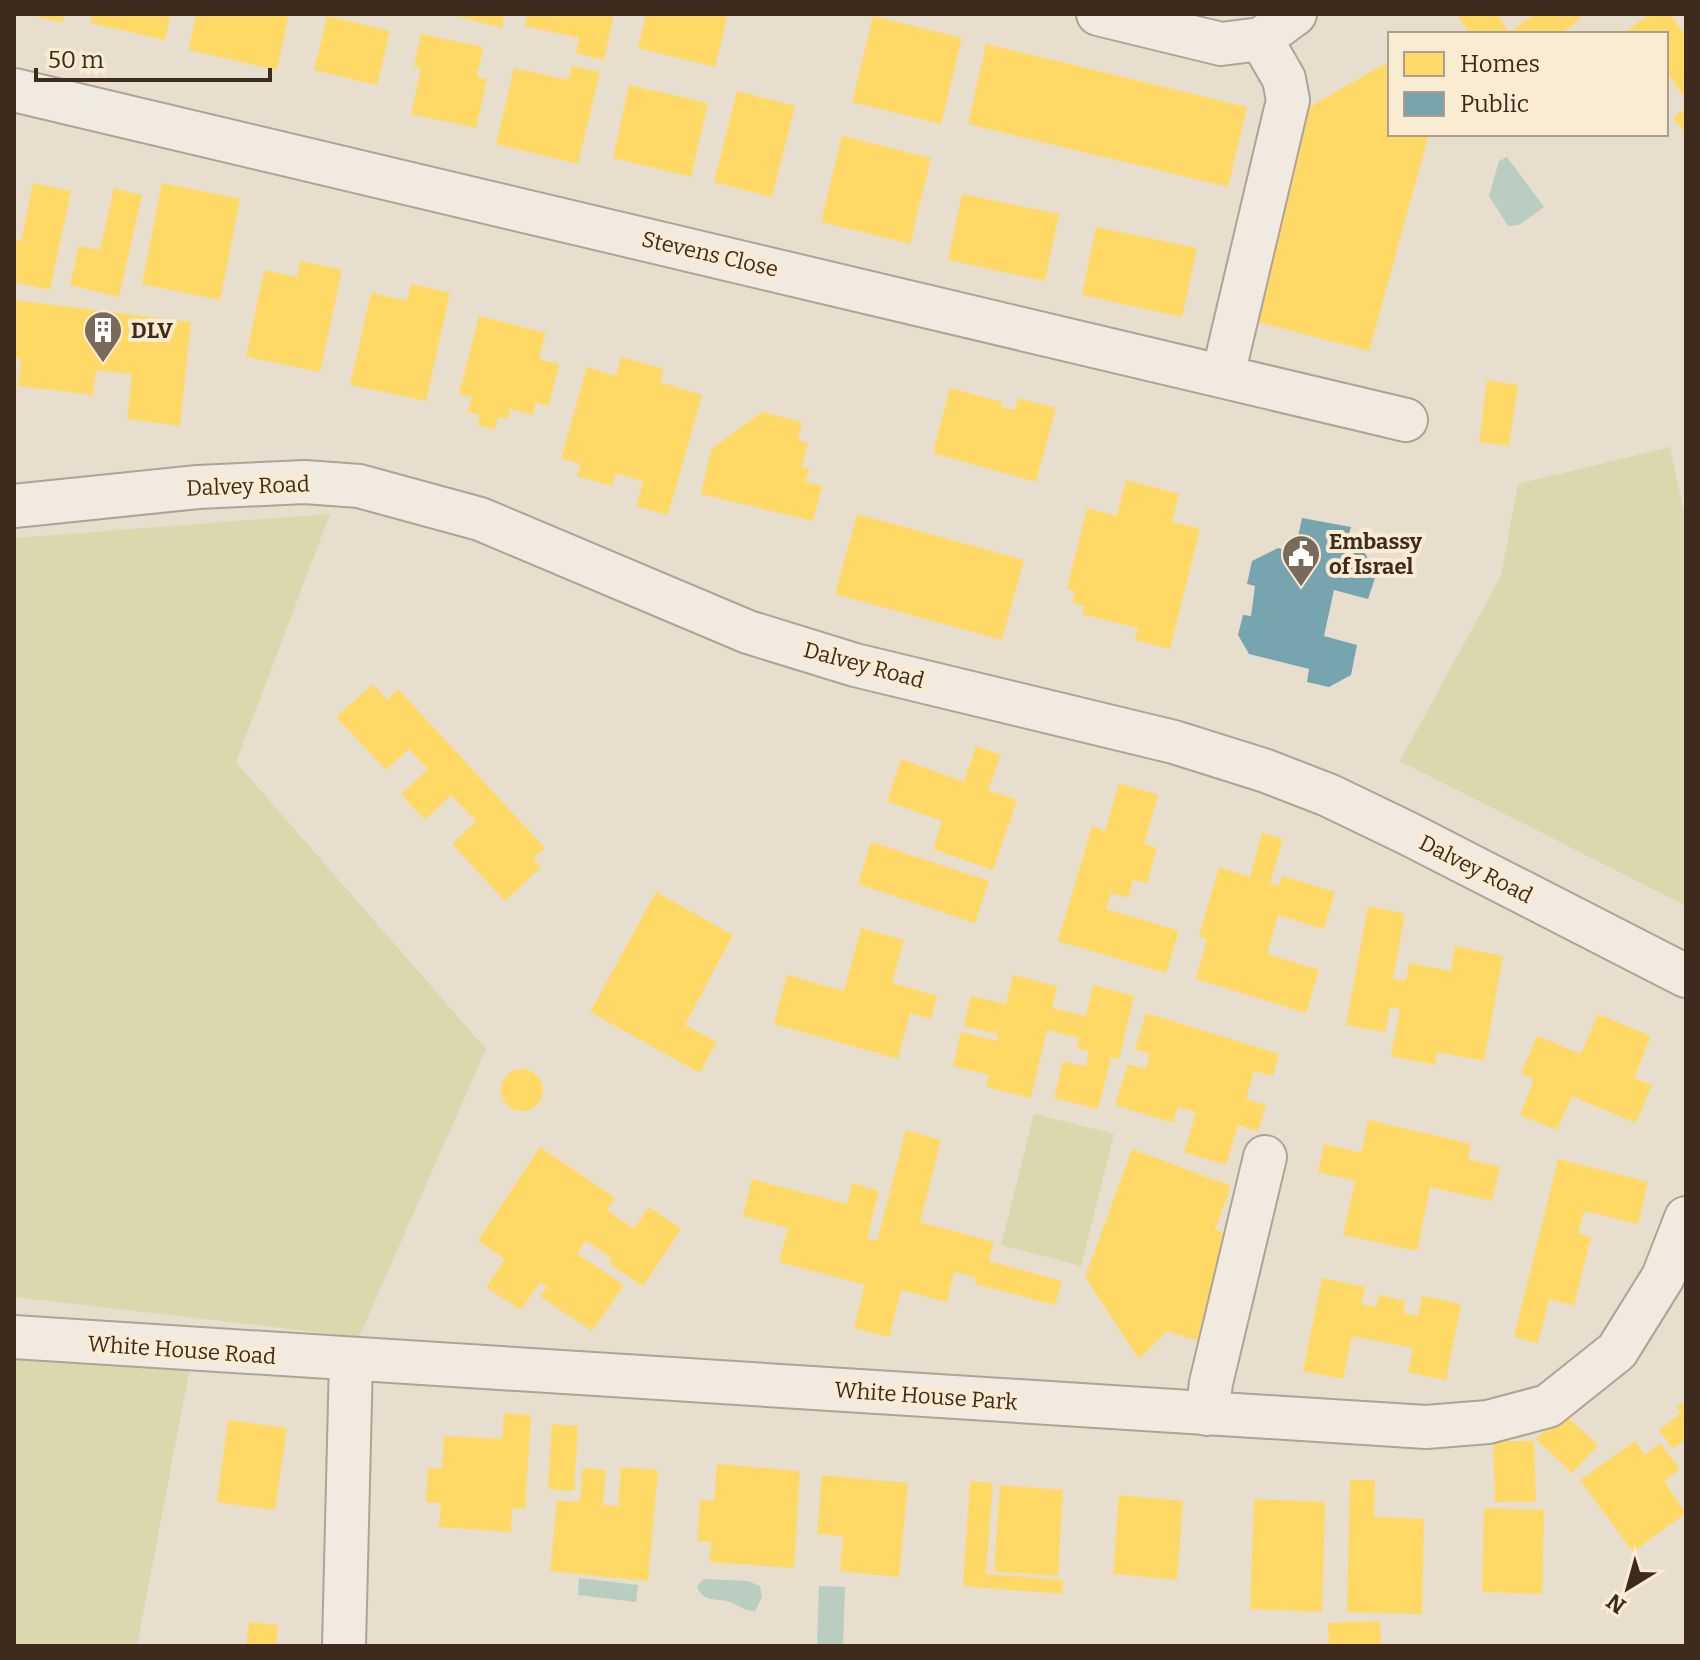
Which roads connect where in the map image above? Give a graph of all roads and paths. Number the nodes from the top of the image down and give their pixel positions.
1 (1098, 14) edge
2 (1295, 14) edge
3 (1261, 39) junction
4 (14, 90) edge
5 (1223, 375) junction
6 (1406, 420) dead end
7 (14, 506) edge
8 (1686, 976) edge
9 (1265, 1157) dead end
10 (1686, 1218) edge
11 (14, 1337) edge
12 (351, 1360) junction
13 (1207, 1414) junction
14 (344, 1646) edge

1 - 3 street
2 - 3 street
3 - 5 street
4 - 5 street, Stevens Close
5 - 6 street, Stevens Close
7 - 8 street, Dalvey Road
9 - 13 street
10 - 13 street, White House Park
11 - 12 street, White House Road
12 - 13 street, White House Park
12 - 14 street

